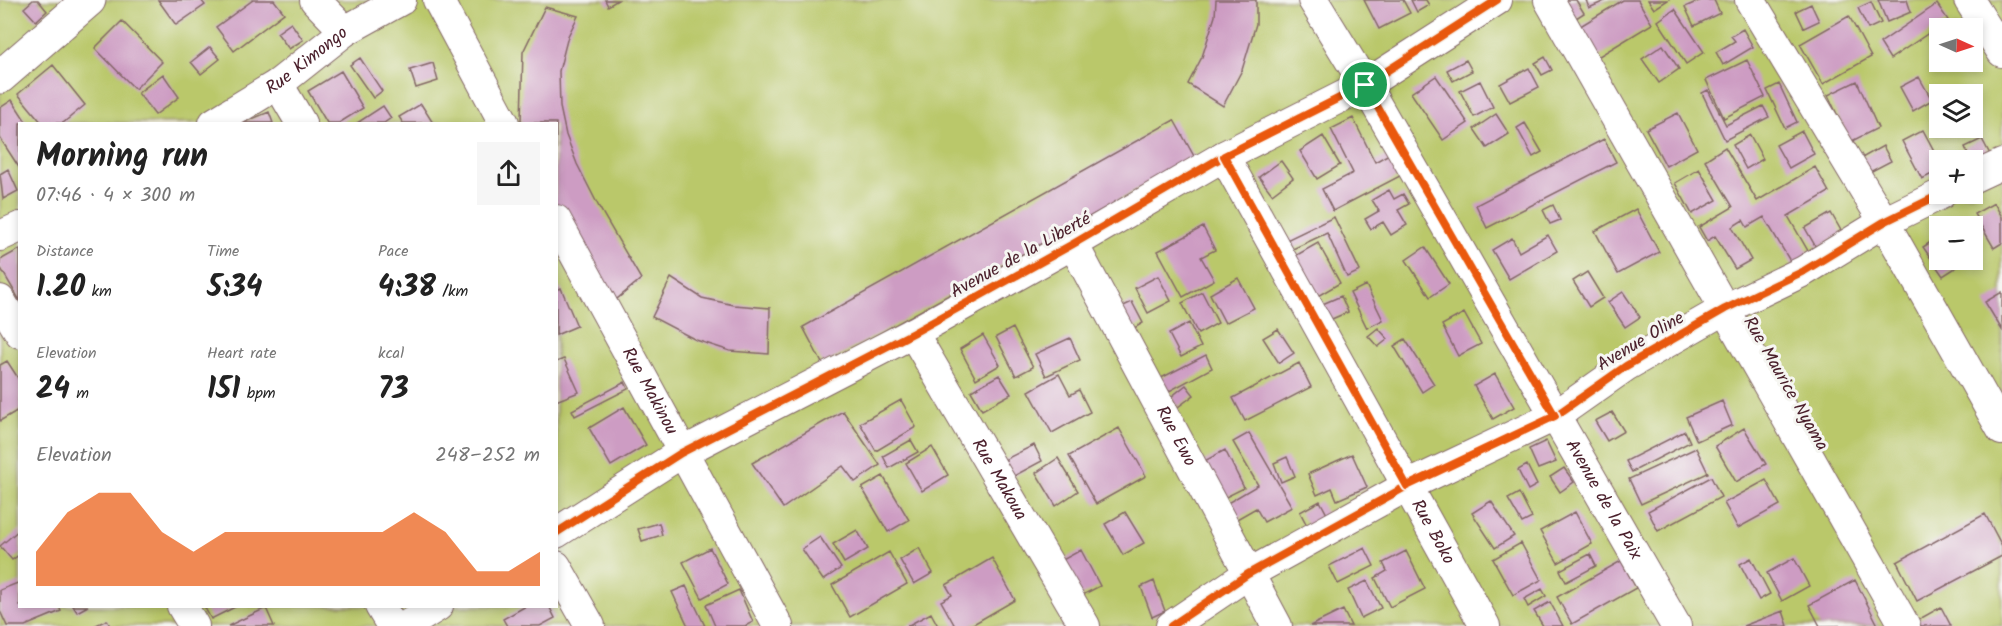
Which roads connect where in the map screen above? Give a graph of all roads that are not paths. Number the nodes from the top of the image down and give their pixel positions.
1 (89, 0) edge
2 (315, 0) edge
3 (401, 0) edge
4 (438, 0) edge
5 (1313, 0) edge
6 (1497, 0) edge
7 (1549, 0) edge
8 (1750, 0) edge
9 (1969, 0) edge
10 (345, 31) junction
11 (2002, 52) edge
12 (0, 76) edge
13 (278, 84) junction
14 (1365, 85) junction
15 (216, 122) edge
16 (300, 122) edge
17 (503, 122) edge
18 (1224, 156) junction
19 (2002, 164) edge
20 (1983, 173) edge
21 (1929, 200) edge
22 (1884, 222) junction
23 (558, 224) edge
24 (18, 228) edge
25 (0, 236) edge
26 (1073, 244) junction
27 (0, 300) edge
28 (1725, 309) junction
29 (18, 330) edge
30 (913, 333) junction
31 (1555, 416) junction
32 (2002, 430) edge
33 (681, 453) junction
34 (1407, 486) junction
35 (558, 532) edge
36 (558, 570) edge
37 (1248, 574) junction
38 (183, 608) edge
39 (381, 608) edge
40 (435, 608) edge
41 (194, 626) edge
42 (392, 626) edge
43 (406, 626) edge
44 (590, 626) edge
45 (778, 626) edge
46 (1084, 626) edge
47 (1171, 626) edge
48 (1277, 626) edge
49 (1485, 626) edge
50 (1676, 626) edge
51 (1905, 626) edge

1 - 12 main road
2 - 10 street
3 - 10 street, Rue Kimongo
4 - 17 street
5 - 14 street, Avenue de la Paix
6 - 14 street, Avenue de la Liberté
7 - 28 street, Rue Maurice Nyama
8 - 22 street
9 - 11 street
10 - 13 street, Rue Kimongo
13 - 15 street, Rue Kimongo
13 - 16 street
14 - 18 street, Avenue de la Liberté
14 - 31 street, Avenue de la Paix
18 - 26 street, Avenue de la Liberté
18 - 34 street, Rue Boko
19 - 20 street
21 - 22 street, Avenue Oline
22 - 28 street, Avenue Oline
22 - 32 street
23 - 33 street, Rue Makinou
24 - 25 street
26 - 30 street, Avenue de la Liberté
26 - 37 street, Rue Ewo
27 - 29 street
28 - 31 street, Avenue Oline
28 - 51 street, Rue Maurice Nyama
30 - 33 street, Avenue de la Liberté
30 - 46 street, Rue Makoua
31 - 34 street, Avenue Oline
31 - 50 street, Avenue de la Paix
33 - 35 street, Avenue de la Liberté
33 - 45 street, Rue Makinou
34 - 37 street, Avenue Oline
34 - 49 street, Rue Boko
36 - 44 street
37 - 47 street, Avenue Oline
37 - 48 street, Rue Ewo
38 - 41 street
39 - 42 street
40 - 43 street

